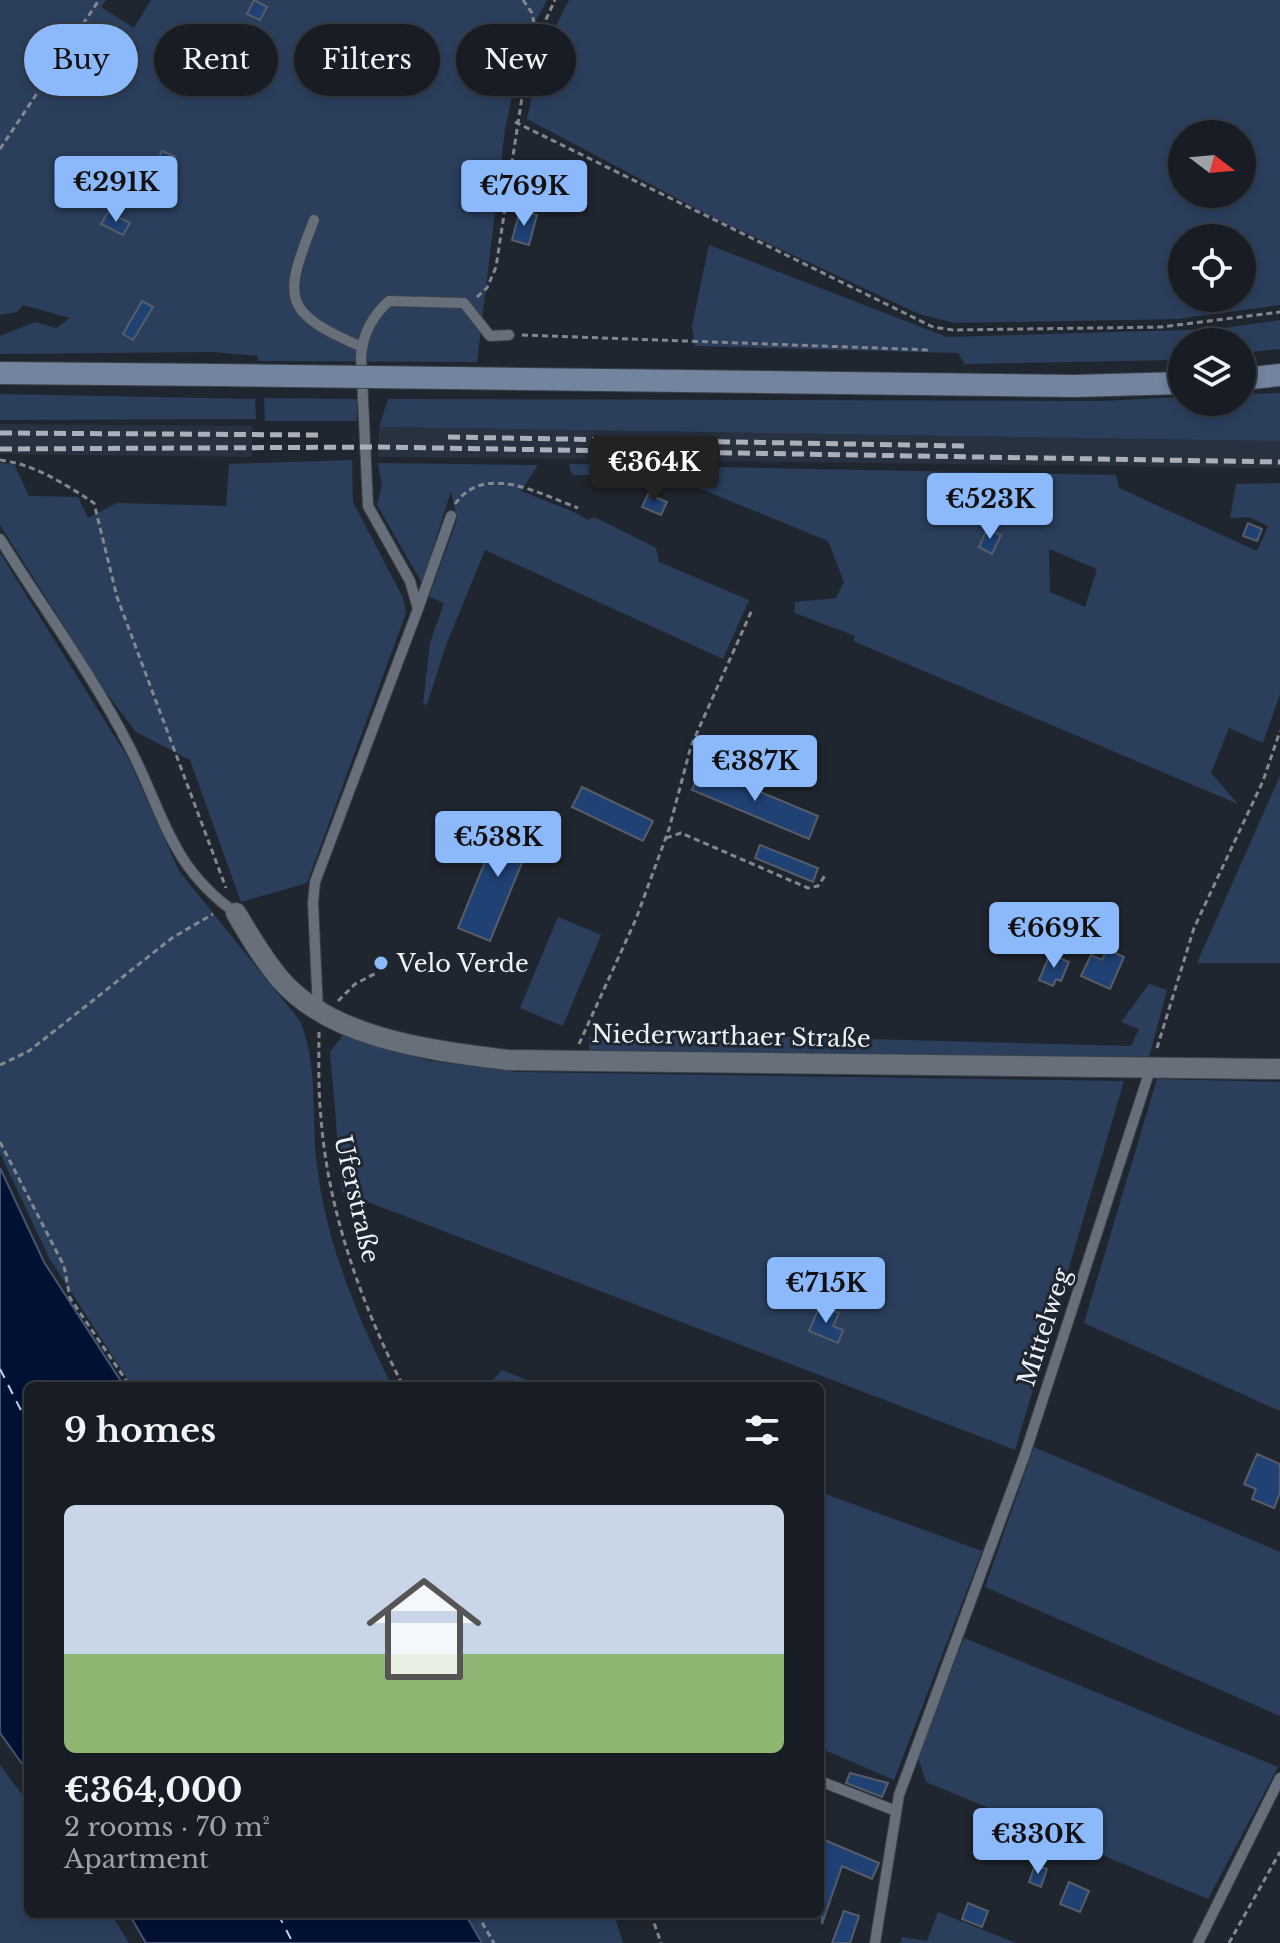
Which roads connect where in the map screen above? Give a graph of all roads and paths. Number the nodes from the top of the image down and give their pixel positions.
1 (99, 0) edge
2 (523, 0) edge
3 (555, 0) edge
4 (534, 24) edge
5 (544, 24) edge
6 (520, 96) edge
7 (515, 122) junction
8 (0, 149) edge
9 (314, 220) dead end
10 (464, 303) junction
11 (1280, 312) edge
12 (509, 335) joint
13 (362, 347) junction
14 (930, 350) dead end
15 (0, 373) edge
16 (1280, 375) edge
17 (1256, 378) edge
18 (1168, 383) edge
19 (0, 460) edge
20 (578, 508) dead end
21 (451, 516) joint
22 (0, 539) edge
23 (418, 609) junction
24 (752, 610) dead end
25 (1280, 731) edge
26 (666, 838) junction
27 (826, 874) dead end
28 (232, 910) junction
29 (378, 972) dead end
30 (337, 1001) dead end
31 (318, 1011) junction
32 (572, 1061) junction
33 (0, 1065) edge
34 (1151, 1067) junction
35 (1280, 1069) edge
36 (0, 1142) edge
37 (127, 1382) edge
38 (401, 1382) edge
39 (1280, 1778) edge
40 (824, 1783) edge
41 (896, 1811) junction
42 (1280, 1852) edge
43 (479, 1918) edge
44 (652, 1918) edge
45 (494, 1943) edge
46 (661, 1943) edge
47 (875, 1943) edge
48 (1198, 1943) edge
49 (1229, 1943) edge

1 - 8 path
2 - 4 path
3 - 5 path
6 - 7 path
7 - 10 path
7 - 11 path
9 - 13 lane
10 - 12 lane
10 - 13 lane
12 - 14 path
13 - 23 lane
15 - 18 main road, bridge
16 - 17 main road
19 - 28 path
20 - 21 path
21 - 23 lane
22 - 28 lane
23 - 31 lane
24 - 26 path
25 - 34 path
26 - 27 path
26 - 32 path
28 - 31 street, Niederwarthaer Straße
28 - 33 path
29 - 30 path
31 - 32 street, Niederwarthaer Straße
31 - 38 path, Uferstraße
32 - 34 street, Niederwarthaer Straße
34 - 35 street, Niederwarthaer Straße
34 - 41 lane, Mittelweg
36 - 37 path
39 - 48 lane
40 - 41 lane
41 - 47 lane, Mittelweg
42 - 49 path
43 - 45 path
44 - 46 path

